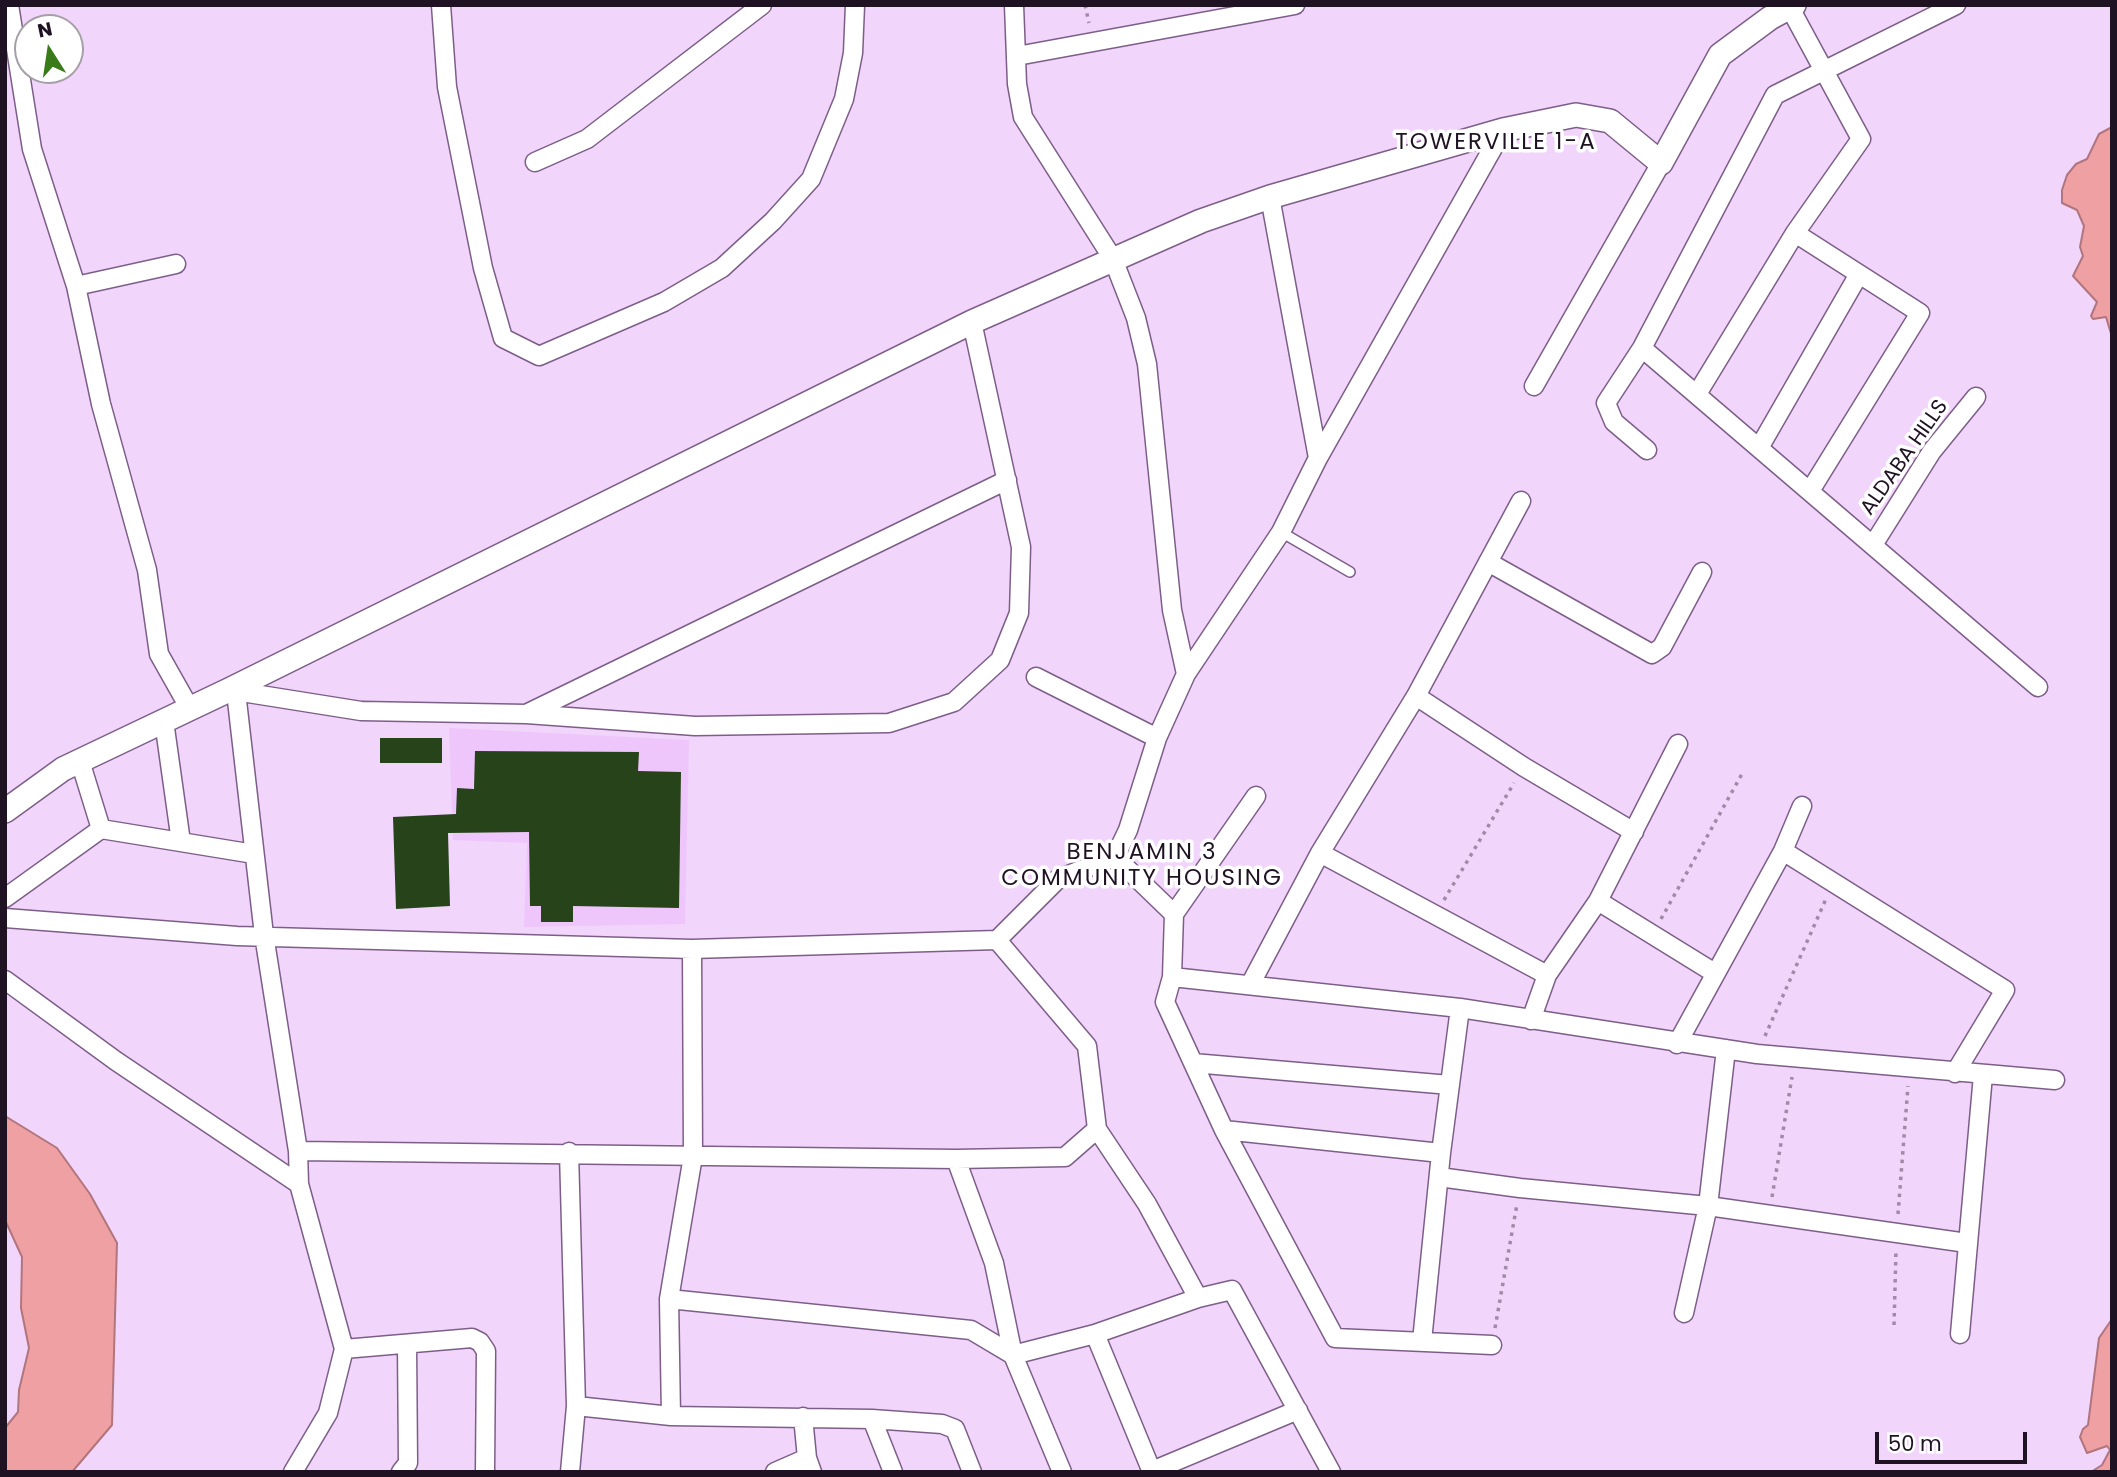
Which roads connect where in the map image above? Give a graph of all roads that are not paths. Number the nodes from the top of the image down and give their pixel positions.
1 (9, 5) edge
2 (441, 5) edge
3 (762, 5) edge
4 (855, 5) edge
5 (1014, 5) edge
6 (1295, 5) edge
7 (1956, 5) edge
8 (1792, 6) edge
9 (1017, 56) junction
10 (1825, 70) junction
11 (1503, 130) junction
12 (535, 162) dead end
13 (1661, 163) junction
14 (1270, 197) junction
15 (1795, 233) junction
16 (1113, 259) junction
17 (176, 264) dead end
18 (1858, 274) junction
19 (76, 286) junction
20 (972, 322) junction
21 (1642, 348) junction
22 (1534, 386) dead end
23 (1697, 394) junction
24 (1976, 397) dead end
25 (1759, 448) junction
26 (1647, 450) dead end
27 (1318, 458) junction
28 (1007, 480) junction
29 (1810, 491) junction
30 (1521, 501) dead end
31 (1280, 532) junction
32 (1873, 545) junction
33 (1488, 562) junction
34 (1350, 572) dead end
35 (1702, 572) dead end
36 (1186, 674) junction
37 (1036, 677) dead end
38 (2038, 687) dead end
39 (232, 691) junction
40 (1416, 696) junction
41 (190, 709) junction
42 (526, 714) junction
43 (164, 721) junction
44 (1157, 738) junction
45 (1678, 744) dead end
46 (80, 761) junction
47 (1256, 796) dead end
48 (1802, 806) dead end
49 (5, 811) edge
50 (101, 829) junction
51 (1634, 832) junction
52 (181, 842) junction
53 (1783, 851) junction
54 (1320, 853) junction
55 (254, 854) junction
56 (1115, 857) junction
57 (5, 898) edge
58 (1598, 901) junction
59 (1174, 914) junction
60 (5, 918) edge
61 (264, 935) junction
62 (997, 940) junction
63 (692, 949) junction
64 (1713, 972) junction
65 (1547, 975) junction
66 (1172, 977) junction
67 (5, 980) edge
68 (1250, 985) junction
69 (1460, 1008) junction
70 (1531, 1020) junction
71 (1676, 1044) junction
72 (1726, 1049) junction
73 (1193, 1063) junction
74 (1955, 1073) junction
75 (1983, 1075) junction
76 (2054, 1080) dead end
77 (1450, 1084) junction
78 (1097, 1129) junction
79 (1224, 1130) junction
80 (298, 1151) junction
81 (569, 1152) junction
82 (1441, 1153) junction
83 (693, 1156) junction
84 (956, 1159) junction
85 (1439, 1177) junction
86 (299, 1184) junction
87 (1708, 1206) junction
88 (1967, 1243) junction
89 (669, 1298) junction
90 (1198, 1298) junction
91 (1684, 1313) dead end
92 (1095, 1334) junction
93 (1960, 1334) dead end
94 (1422, 1341) junction
95 (407, 1344) junction
96 (1492, 1345) road end
97 (344, 1349) junction
98 (1013, 1355) junction
99 (576, 1406) junction
100 (1298, 1410) junction
101 (671, 1416) junction
102 (803, 1418) junction
103 (872, 1419) junction
104 (810, 1465) edge
105 (1152, 1471) edge
106 (293, 1472) edge
107 (401, 1472) edge
108 (485, 1472) edge
109 (570, 1472) edge
110 (775, 1472) edge
111 (893, 1472) edge
112 (972, 1472) edge
113 (1062, 1472) edge
114 (1331, 1472) edge

1 - 19 street
2 - 4 street
3 - 12 street
5 - 9 street
6 - 9 street
7 - 10 street
8 - 10 street
8 - 13 street
9 - 16 street
10 - 15 street
10 - 21 street
11 - 13 street
11 - 14 street
11 - 27 street
13 - 22 street
14 - 16 street
14 - 27 street
15 - 18 street
15 - 23 street
16 - 20 street
16 - 36 street
17 - 19 street
18 - 25 street
18 - 29 street
19 - 41 street
20 - 28 street
20 - 39 street
21 - 23 street
21 - 26 street
23 - 25 street
24 - 32 street, ALDABA HILLS
25 - 29 street
27 - 31 street
28 - 42 street
28 - 42 street
29 - 32 street
30 - 33 street
31 - 34 lane
31 - 36 street
32 - 38 street
33 - 35 street
33 - 40 street
36 - 44 street
37 - 44 street
39 - 41 street
39 - 42 street
39 - 55 street
40 - 51 street
40 - 54 street
41 - 43 street
43 - 46 street
43 - 52 street
44 - 56 street
45 - 51 street
46 - 49 street
46 - 50 street
47 - 59 street
48 - 53 street
50 - 52 street
50 - 57 street
51 - 58 street
52 - 55 street
53 - 64 street
53 - 74 street
54 - 65 street
54 - 68 street
55 - 61 street
56 - 59 street
56 - 62 street
58 - 64 street
58 - 65 street
59 - 66 street
60 - 61 street
61 - 63 street
61 - 80 street
62 - 63 street
62 - 78 street
63 - 83 street
64 - 71 street
65 - 70 street
66 - 68 street
66 - 73 street
67 - 86 street
68 - 69 street
69 - 70 street
69 - 77 street
70 - 71 street
71 - 72 street
72 - 74 street
72 - 87 street
73 - 77 street
73 - 79 street
74 - 75 street
75 - 76 street
75 - 88 street
77 - 82 street
78 - 84 street
78 - 90 street
79 - 82 street
79 - 94 street
80 - 81 street
80 - 86 street
81 - 83 street
81 - 99 street
82 - 85 street
83 - 84 street
83 - 89 street
84 - 98 street
85 - 87 street
85 - 94 street
86 - 97 street
87 - 88 street
87 - 91 street
88 - 93 street
89 - 98 street
89 - 101 street
90 - 92 street
90 - 100 street
92 - 98 street
92 - 105 street
94 - 96 street
95 - 97 street
95 - 107 street
95 - 108 street
97 - 106 street
98 - 113 street
99 - 101 street
99 - 109 street
100 - 105 street
100 - 114 street
101 - 102 street
102 - 103 street
102 - 104 street
103 - 111 street
103 - 112 street
104 - 110 street

